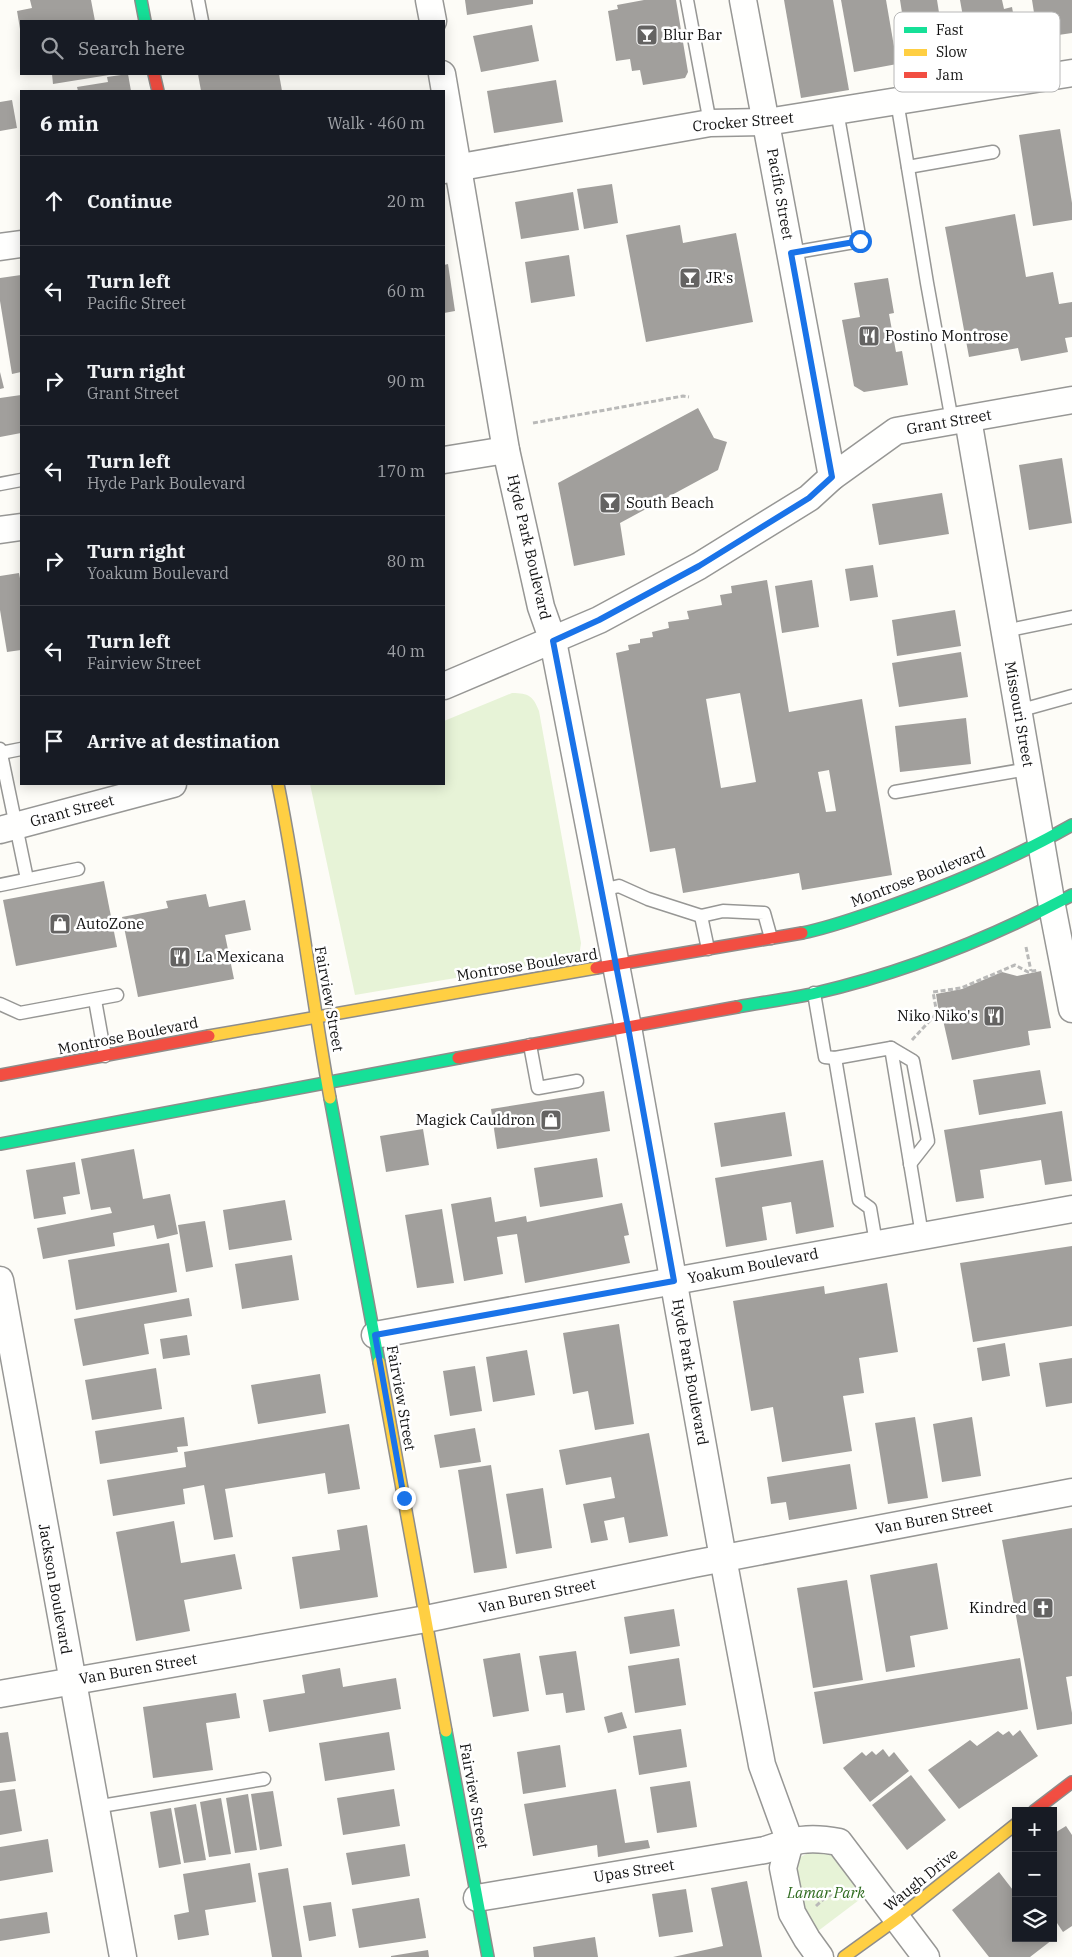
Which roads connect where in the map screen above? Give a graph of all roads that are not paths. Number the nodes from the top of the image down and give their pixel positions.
1 (141, 0) edge
2 (198, 0) edge
3 (429, 0) edge
4 (687, 0) edge
5 (743, 0) edge
6 (145, 20) edge
7 (202, 20) edge
8 (433, 20) edge
9 (154, 75) edge
10 (442, 75) edge
11 (158, 90) edge
12 (444, 90) edge
13 (953, 92) edge
14 (897, 101) junction
15 (445, 105) edge
16 (837, 111) junction
17 (767, 122) junction
18 (710, 123) junction
19 (993, 152) dead end
20 (908, 167) junction
21 (451, 168) edge
22 (20, 244) edge
23 (0, 247) edge
24 (791, 253) junction
25 (1072, 400) edge
26 (960, 420) junction
27 (506, 450) junction
28 (445, 460) edge
29 (832, 477) junction
30 (20, 480) edge
31 (0, 484) edge
32 (20, 527) edge
33 (0, 530) edge
34 (1072, 617) edge
35 (1005, 631) junction
36 (553, 641) junction
37 (445, 686) edge
38 (1072, 696) edge
39 (1018, 711) junction
40 (20, 749) edge
41 (0, 751) edge
42 (1028, 769) junction
43 (165, 785) edge
44 (278, 785) edge
45 (124, 790) edge
46 (895, 792) dead end
47 (1072, 825) edge
48 (7, 828) edge
49 (1042, 843) junction
50 (78, 869) dead end
51 (27, 879) junction
52 (0, 885) edge
53 (602, 890) junction
54 (1062, 901) edge
55 (701, 916) junction
56 (771, 938) junction
57 (708, 949) junction
58 (616, 965) junction
59 (814, 993) junction
60 (117, 995) dead end
61 (95, 1000) junction
62 (0, 1004) edge
63 (1072, 1009) edge
64 (315, 1016) junction
65 (628, 1027) junction
66 (530, 1045) junction
67 (891, 1048) junction
68 (105, 1056) junction
69 (835, 1058) junction
70 (0, 1075) edge
71 (328, 1081) junction
72 (577, 1081) dead end
73 (0, 1144) edge
74 (910, 1164) junction
75 (1072, 1209) edge
76 (922, 1235) junction
77 (876, 1243) junction
78 (0, 1280) edge
79 (674, 1281) junction
80 (375, 1335) junction
81 (1072, 1492) edge
82 (723, 1558) junction
83 (426, 1619) junction
84 (72, 1681) junction
85 (0, 1694) edge
86 (264, 1779) dead end
87 (1072, 1782) edge
88 (95, 1807) junction
89 (1039, 1807) edge
90 (1012, 1827) edge
91 (790, 1842) junction
92 (477, 1898) junction
93 (898, 1918) junction
94 (123, 1957) edge
95 (488, 1957) edge
96 (820, 1957) edge
97 (844, 1957) edge
98 (926, 1957) edge

1 - 6 main road
2 - 7 lane
3 - 8 street
4 - 18 lane
5 - 17 street, Pacific Street
9 - 11 main road
10 - 12 street, Hyde Park Boulevard
13 - 14 street, Crocker Street
14 - 16 street, Crocker Street
14 - 20 lane
15 - 21 street, Hyde Park Boulevard
16 - 17 street, Crocker Street
16 - 24 lane
17 - 18 street, Crocker Street
17 - 24 street, Pacific Street
18 - 21 street, Crocker Street
19 - 20 lane
20 - 26 lane
21 - 27 street, Hyde Park Boulevard
22 - 23 street
24 - 29 street, Pacific Street
25 - 26 street, Grant Street
26 - 29 street, Grant Street
26 - 35 street, Missouri Street
27 - 28 street
27 - 36 street, Hyde Park Boulevard
29 - 36 street, Grant Street
30 - 31 lane
32 - 33 street
34 - 35 lane
35 - 39 street, Missouri Street
36 - 37 street, Grant Street
36 - 53 street, Hyde Park Boulevard
38 - 39 lane
39 - 42 street, Missouri Street
40 - 41 lane
41 - 48 lane
42 - 46 lane
42 - 49 street, Missouri Street
43 - 45 street, Grant Street
44 - 64 main road, Fairview Street
45 - 48 street, Grant Street
47 - 49 main road, Montrose Boulevard
48 - 51 lane
49 - 54 street, Missouri Street
49 - 56 main road, Montrose Boulevard
50 - 51 lane
51 - 52 lane
53 - 55 lane
53 - 58 street, Hyde Park Boulevard
54 - 59 main road
54 - 63 street, Missouri Street
55 - 56 lane
55 - 57 lane
56 - 57 main road, Montrose Boulevard
57 - 58 main road, Montrose Boulevard
58 - 64 main road, Montrose Boulevard
58 - 65 street, Hyde Park Boulevard
59 - 65 main road
59 - 69 lane
60 - 61 lane
61 - 62 lane
61 - 68 lane
64 - 68 main road, Montrose Boulevard
64 - 71 main road, Fairview Street
65 - 66 main road
65 - 79 street, Hyde Park Boulevard
66 - 71 main road
66 - 72 lane
67 - 69 lane
67 - 74 lane
67 - 74 lane
68 - 70 main road, Montrose Boulevard
69 - 77 lane
71 - 73 main road
71 - 80 main road, Fairview Street
74 - 76 lane
75 - 76 street, Yoakum Boulevard
76 - 77 street, Yoakum Boulevard
77 - 79 street, Yoakum Boulevard
78 - 84 street, Jackson Boulevard
79 - 80 street, Yoakum Boulevard
79 - 82 street, Hyde Park Boulevard
80 - 83 main road, Fairview Street
81 - 82 street, Van Buren Street
82 - 83 street, Van Buren Street
82 - 91 street, Hyde Park Boulevard
83 - 84 street, Van Buren Street
83 - 92 main road, Fairview Street
84 - 85 street, Van Buren Street
84 - 88 street, Jackson Boulevard
86 - 88 lane
87 - 89 main road
88 - 94 street, Jackson Boulevard
90 - 93 main road, Waugh Drive
91 - 92 street, Upas Street
91 - 93 street
91 - 96 street
92 - 95 main road, Fairview Street
93 - 97 main road, Waugh Drive
93 - 98 street

